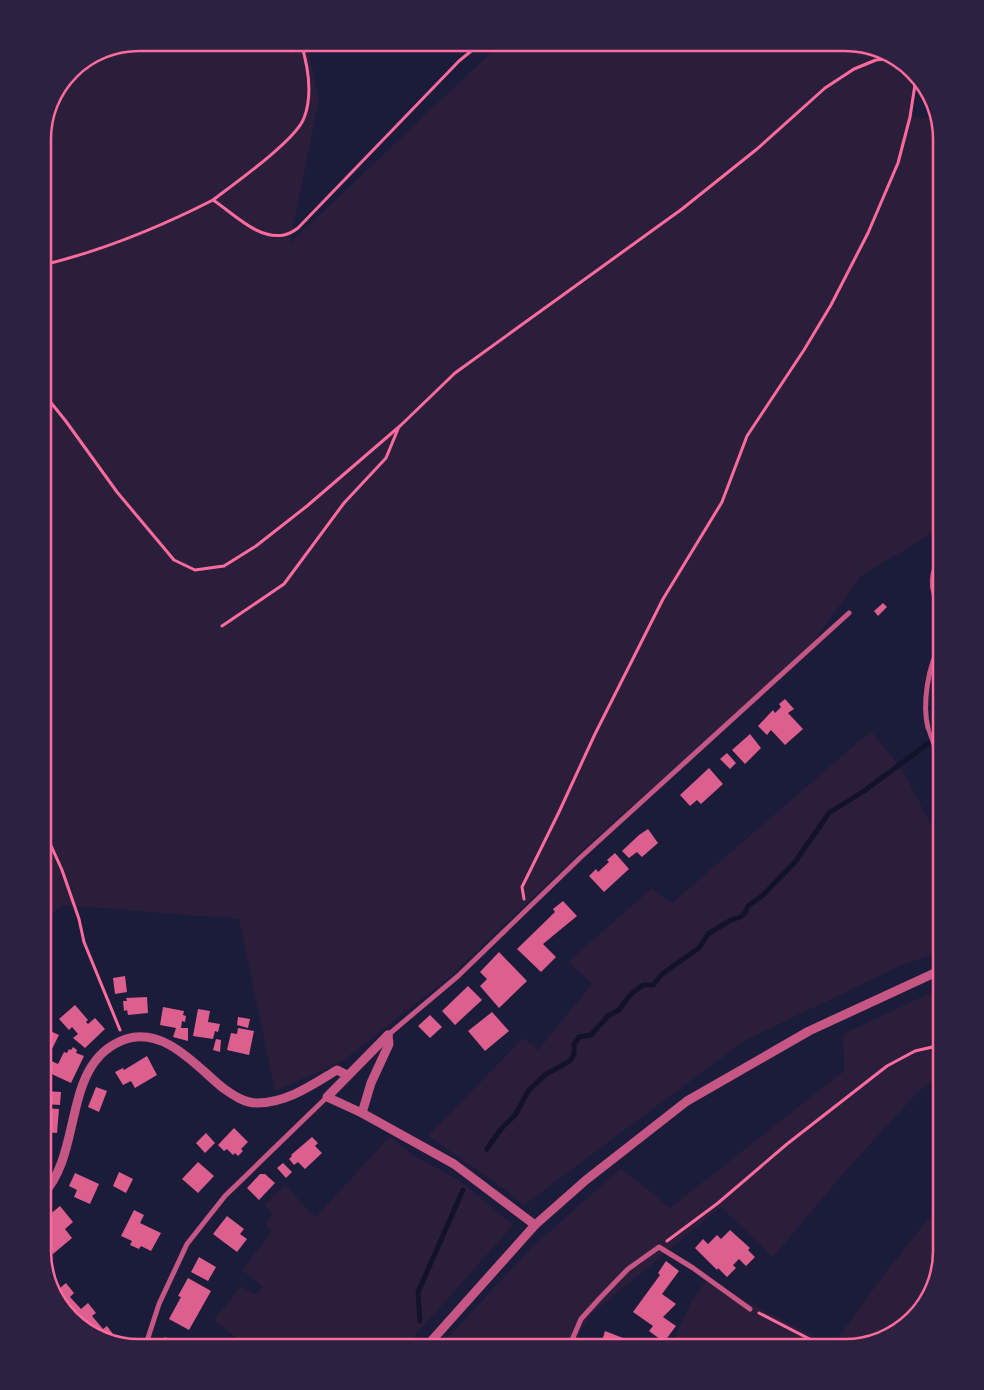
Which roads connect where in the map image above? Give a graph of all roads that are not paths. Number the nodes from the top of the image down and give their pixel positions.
1 (933, 573) edge
2 (933, 586) edge
3 (849, 613) dead end
4 (933, 665) edge
5 (928, 728) joint
6 (933, 743) edge
7 (933, 974) edge
8 (388, 1035) junction
9 (347, 1076) junction
10 (327, 1096) junction
11 (362, 1113) junction
12 (51, 1182) edge
13 (535, 1225) junction
14 (750, 1309) road end
15 (148, 1339) edge
16 (433, 1339) edge
17 (572, 1339) edge

1 - 2 street
3 - 8 street
4 - 5 street
5 - 6 lane
7 - 13 street
8 - 9 street
8 - 11 street
9 - 10 street
9 - 12 street
10 - 11 street
10 - 15 street
11 - 13 street
13 - 16 street
14 - 17 street

